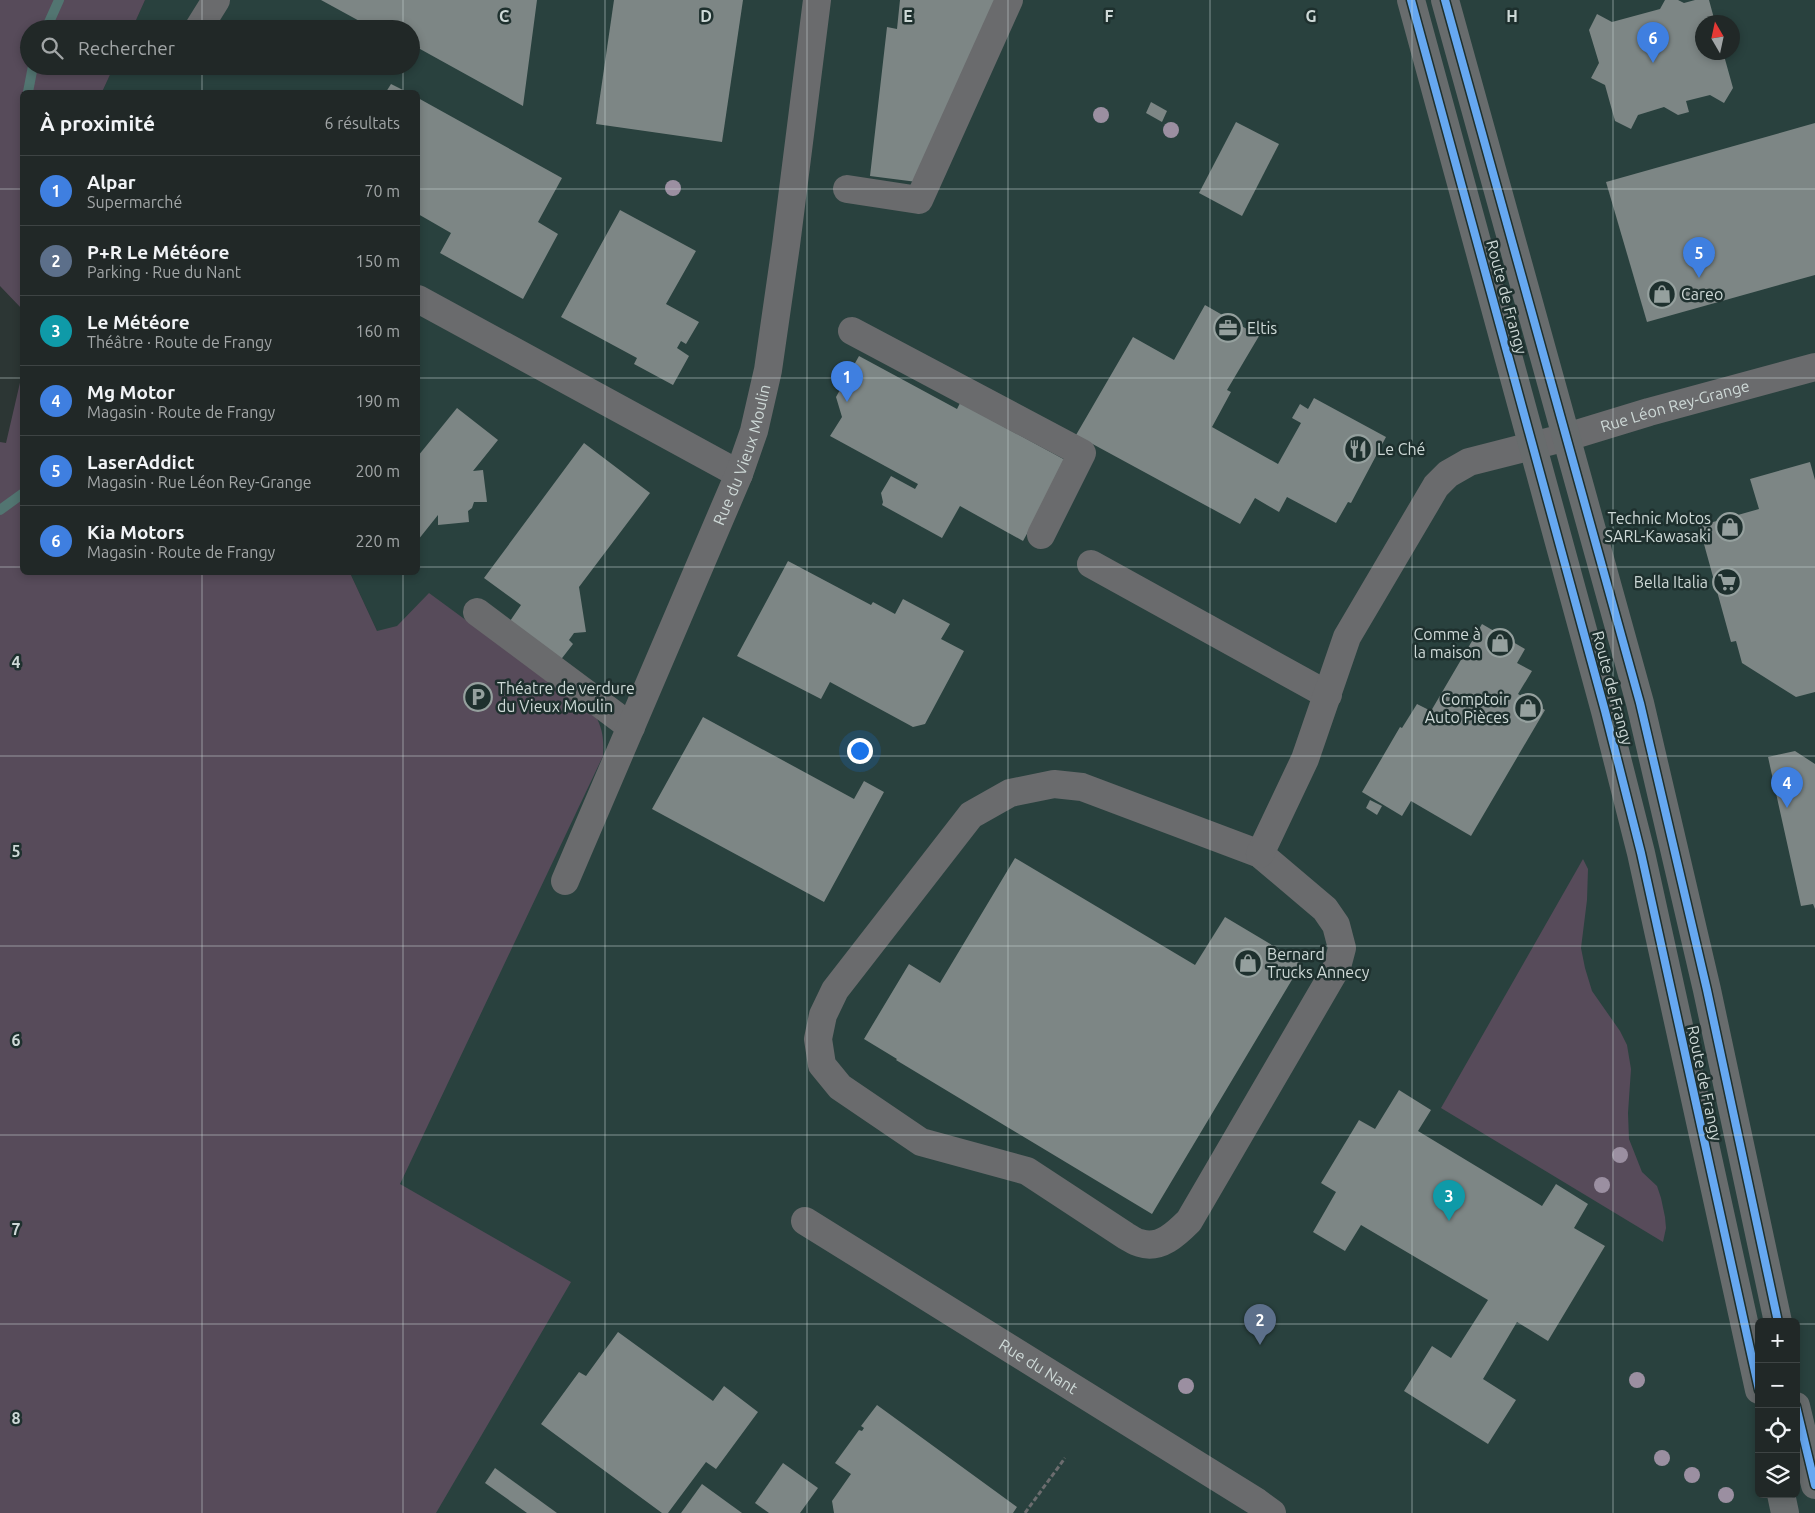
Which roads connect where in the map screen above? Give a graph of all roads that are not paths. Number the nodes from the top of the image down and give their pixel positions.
1 (216, 0) edge
2 (817, 0) edge
3 (1008, 0) edge
4 (1412, 0) edge
5 (1445, 0) edge
6 (204, 20) edge
7 (846, 189) dead end
8 (420, 300) edge
9 (852, 331) dead end
10 (1815, 367) edge
11 (1567, 437) junction
12 (1534, 446) junction
13 (739, 474) junction
14 (1041, 535) dead end
15 (1091, 564) dead end
16 (477, 612) dead end
17 (1328, 694) junction
18 (631, 727) junction
19 (1260, 854) junction
20 (565, 881) dead end
21 (806, 1221) dead end
22 (1777, 1318) edge
23 (1755, 1372) edge
24 (1796, 1408) edge
25 (1815, 1485) edge
26 (1782, 1498) edge
27 (1272, 1513) edge
28 (1785, 1513) edge

1 - 6 street
2 - 13 street, Rue du Vieux Moulin
3 - 7 street
4 - 12 main road, Route de Frangy
5 - 11 main road, Route de Frangy
8 - 13 street
9 - 14 street
10 - 11 street, Rue Léon Rey-Grange
11 - 12 street, Rue Léon Rey-Grange
11 - 22 main road, Route de Frangy
12 - 17 street, Rue Léon Rey-Grange
12 - 23 main road, Route de Frangy
13 - 18 street, Rue du Vieux Moulin
15 - 17 street
16 - 18 street
17 - 19 street, Rue Léon Rey-Grange
18 - 20 street, Rue du Vieux Moulin
19 - 19 street
21 - 27 street, Rue du Nant
24 - 25 main road
26 - 28 main road

